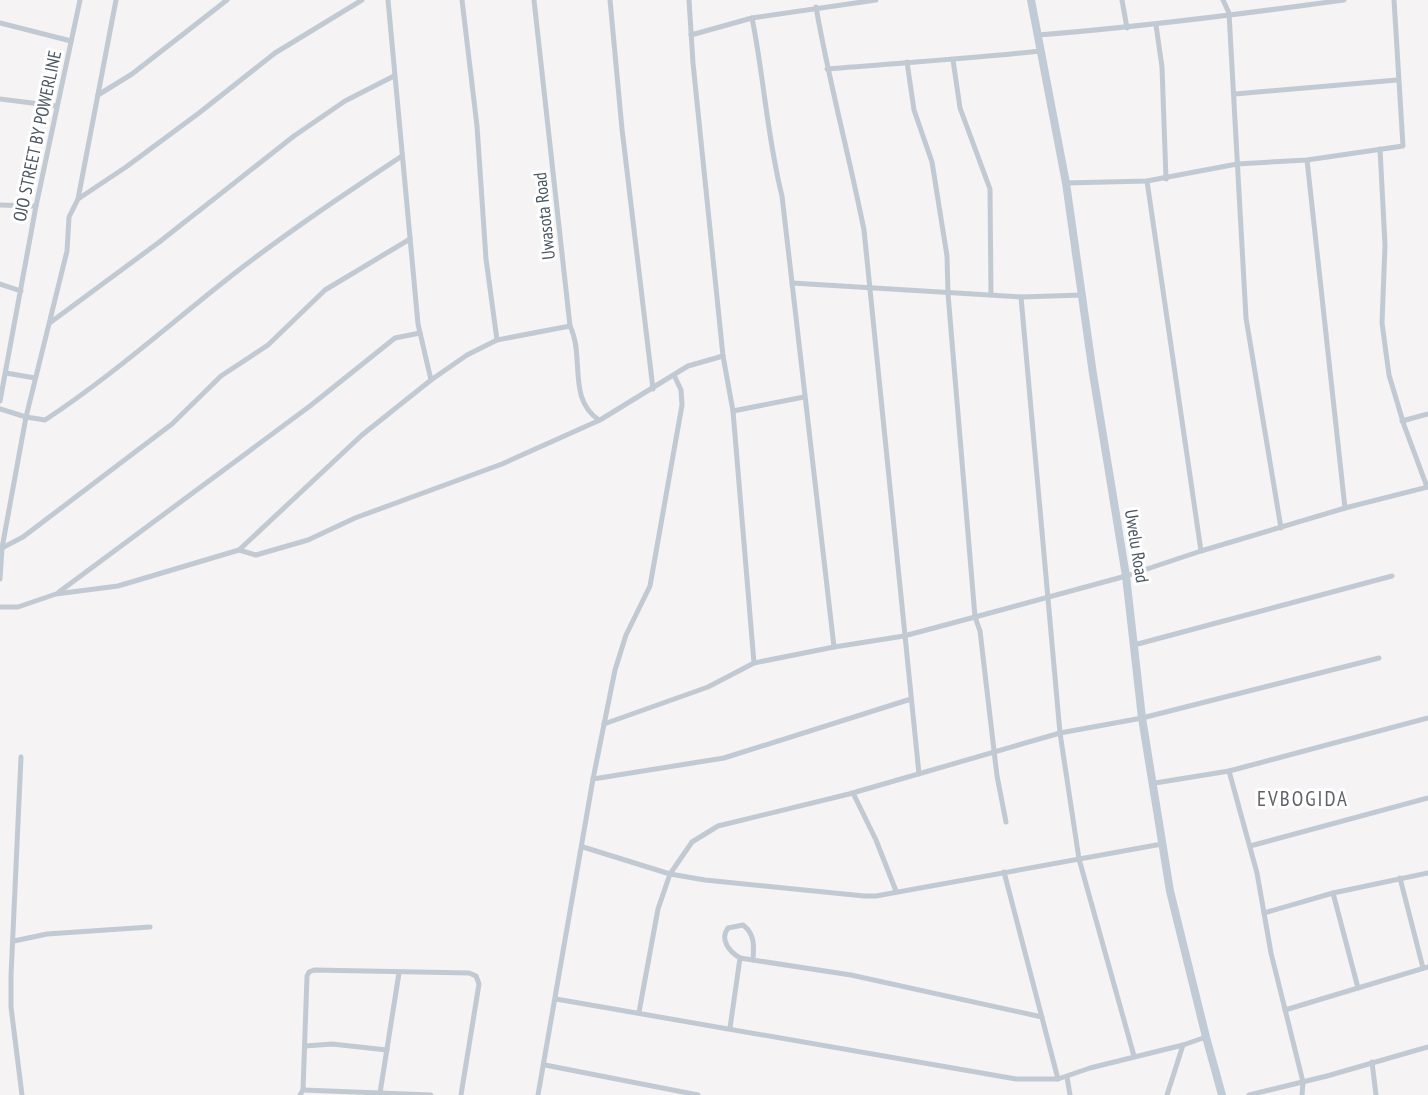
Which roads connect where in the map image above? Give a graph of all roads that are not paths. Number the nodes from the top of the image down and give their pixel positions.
1 (80, 0) edge
2 (116, 0) edge
3 (227, 0) edge
4 (362, 0) edge
5 (388, 0) edge
6 (463, 0) edge
7 (534, 0) edge
8 (610, 0) edge
9 (689, 0) edge
10 (876, 0) edge
11 (1031, 0) edge
12 (1122, 0) edge
13 (1223, 0) edge
14 (1344, 0) edge
15 (1394, 0) edge
16 (866, 1) edge
17 (1295, 3) edge
18 (816, 7) junction
19 (1229, 13) junction
20 (752, 18) junction
21 (0, 23) edge
22 (1156, 25) junction
23 (1127, 28) junction
24 (691, 35) junction
25 (1038, 35) junction
26 (71, 41) junction
27 (1040, 51) junction
28 (953, 60) junction
29 (907, 62) junction
30 (827, 69) junction
31 (394, 76) junction
32 (1397, 80) junction
33 (1235, 94) junction
34 (99, 95) junction
35 (0, 99) edge
36 (56, 106) junction
37 (1380, 149) junction
38 (402, 156) junction
39 (1307, 160) junction
40 (1237, 164) junction
41 (1167, 179) junction
42 (1147, 181) junction
43 (1066, 183) junction
44 (78, 199) junction
45 (0, 205) edge
46 (36, 206) junction
47 (410, 239) junction
48 (792, 283) junction
49 (0, 284) edge
50 (869, 288) junction
51 (21, 291) junction
52 (948, 293) junction
53 (991, 295) junction
54 (1083, 295) junction
55 (1021, 297) junction
56 (51, 322) junction
57 (570, 326) junction
58 (419, 333) junction
59 (497, 340) junction
60 (723, 356) junction
61 (6, 373) junction
62 (674, 375) junction
63 (35, 378) junction
64 (431, 380) junction
65 (653, 389) junction
66 (804, 397) junction
67 (0, 401) edge
68 (0, 409) edge
69 (733, 411) junction
70 (1428, 414) edge
71 (26, 417) junction
72 (600, 420) junction
73 (1402, 421) junction
74 (1427, 487) edge
75 (1345, 509) junction
76 (1281, 527) junction
77 (1, 549) edge
78 (239, 550) junction
79 (1201, 551) junction
80 (1126, 576) junction
81 (1392, 576) dead end
82 (0, 579) edge
83 (56, 594) junction
84 (1048, 598) junction
85 (0, 607) edge
86 (975, 617) junction
87 (904, 636) junction
88 (1134, 645) junction
89 (834, 647) junction
90 (1379, 658) dead end
91 (754, 663) junction
92 (911, 699) junction
93 (1142, 718) junction
94 (1428, 718) edge
95 (604, 724) junction
96 (1060, 733) junction
97 (994, 752) junction
98 (21, 757) dead end
99 (1229, 771) junction
100 (919, 774) junction
101 (593, 779) junction
102 (1155, 783) junction
103 (853, 793) junction
104 (1428, 798) edge
105 (1006, 822) dead end
106 (1162, 844) junction
107 (1250, 845) junction
108 (583, 847) junction
109 (1079, 859) junction
110 (1004, 872) junction
111 (1428, 873) edge
112 (670, 874) junction
113 (1400, 878) junction
114 (896, 891) junction
115 (1333, 893) junction
116 (1265, 914) junction
117 (150, 927) dead end
118 (14, 941) junction
119 (740, 958) junction
120 (753, 960) junction
121 (1426, 968) edge
122 (399, 972) junction
123 (1357, 988) junction
124 (556, 999) junction
125 (1286, 1010) junction
126 (639, 1012) junction
127 (1042, 1017) junction
128 (730, 1028) junction
129 (1206, 1037) junction
130 (1183, 1045) junction
131 (305, 1046) junction
132 (1428, 1047) edge
133 (387, 1050) junction
134 (1134, 1056) junction
135 (1372, 1062) junction
136 (545, 1065) junction
137 (1067, 1077) junction
138 (1058, 1079) junction
139 (1303, 1082) junction
140 (302, 1092) edge
141 (380, 1093) junction
142 (22, 1095) edge
143 (431, 1095) edge
144 (461, 1095) edge
145 (538, 1095) edge
146 (698, 1095) edge
147 (1070, 1095) edge
148 (1167, 1095) edge
149 (1222, 1095) edge
150 (1250, 1095) edge
151 (1302, 1095) edge
152 (1376, 1095) edge

1 - 26 street, OJO STREET BY POWERLINE
2 - 34 street
3 - 34 street
4 - 44 street
5 - 31 street
6 - 59 street
7 - 57 street, Uwasota Road
8 - 65 street
9 - 24 street
10 - 16 street
11 - 25 street, Uwelu Road
12 - 23 street
13 - 19 street
14 - 17 street
15 - 32 street
16 - 18 street
17 - 19 street
18 - 20 street
18 - 30 street
19 - 22 street
19 - 33 street
20 - 24 street
20 - 48 street
21 - 26 street
22 - 23 street
22 - 41 street
23 - 25 street
24 - 60 street
25 - 27 street, Uwelu Road
26 - 36 street, OJO STREET BY POWERLINE
27 - 28 street
27 - 43 street, Uwelu Road
28 - 29 street
28 - 53 street
29 - 30 street
29 - 52 street
30 - 50 street
31 - 38 street
31 - 56 street
32 - 33 street
32 - 37 street
33 - 40 street
34 - 44 street
35 - 36 street
36 - 46 street, OJO STREET BY POWERLINE
37 - 39 street
37 - 73 street
38 - 47 street
38 - 71 street
39 - 40 street
39 - 75 street
40 - 41 street
40 - 76 street
41 - 42 street
42 - 43 street
42 - 79 street
43 - 54 street, Uwelu Road
44 - 56 street
45 - 46 street
46 - 51 street, OJO STREET BY POWERLINE
47 - 58 street
47 - 77 street
48 - 50 street
48 - 66 street
49 - 51 street
50 - 52 street
50 - 87 street
51 - 61 street, OJO STREET BY POWERLINE
52 - 53 street
52 - 86 street
53 - 55 street
54 - 55 street
54 - 80 street, Uwelu Road
55 - 84 street
56 - 63 street
57 - 59 street
57 - 72 street, Uwasota Road
58 - 64 street
58 - 83 street
59 - 64 street
60 - 62 street
60 - 69 street
61 - 63 street
61 - 67 street, OJO STREET BY POWERLINE
62 - 65 street
62 - 95 street
63 - 71 street
64 - 78 street
65 - 72 street
66 - 69 street
66 - 89 street
68 - 71 street
69 - 91 street
70 - 73 street
71 - 77 street
72 - 78 street
73 - 74 street
74 - 75 street
75 - 76 street
76 - 79 street
77 - 82 street
78 - 83 street
79 - 80 street
80 - 84 street
80 - 88 street, Uwelu Road
81 - 88 street
83 - 85 street
84 - 86 street
84 - 96 street
86 - 87 street
86 - 97 street
87 - 89 street
87 - 92 street
88 - 93 street, Uwelu Road
89 - 91 street
90 - 93 street
91 - 95 street
92 - 100 street
92 - 101 street
93 - 96 street
93 - 102 street, Uwelu Road
94 - 99 street
95 - 101 street
96 - 97 street
96 - 109 street
97 - 100 street
97 - 105 street
98 - 118 street
99 - 102 street
99 - 107 street
100 - 103 street
101 - 108 street
102 - 106 street, Uwelu Road
103 - 112 street
103 - 114 street
104 - 107 street
106 - 109 street
106 - 129 street, Uwelu Road
107 - 116 street
108 - 112 street
108 - 124 street
109 - 110 street
109 - 134 street
110 - 114 street
110 - 127 street
111 - 113 street
112 - 114 street
112 - 126 street
113 - 115 street
113 - 121 street
115 - 116 street
115 - 123 street
116 - 125 street
117 - 118 street
118 - 142 street
119 - 120 street
119 - 120 street
119 - 128 street
120 - 127 street
121 - 123 street
122 - 131 street
122 - 133 street
122 - 144 street
123 - 125 street
124 - 126 street
124 - 136 street
125 - 139 street
126 - 128 street
127 - 138 street
128 - 138 street
129 - 130 street
129 - 149 street, Uwelu Road
130 - 134 street
130 - 148 street
131 - 133 street
131 - 140 street
132 - 135 street
133 - 141 street
134 - 137 street
135 - 139 street
135 - 152 street
136 - 145 street
136 - 146 street
137 - 138 street
137 - 147 street
139 - 150 street
139 - 151 street
140 - 141 street
141 - 143 street

